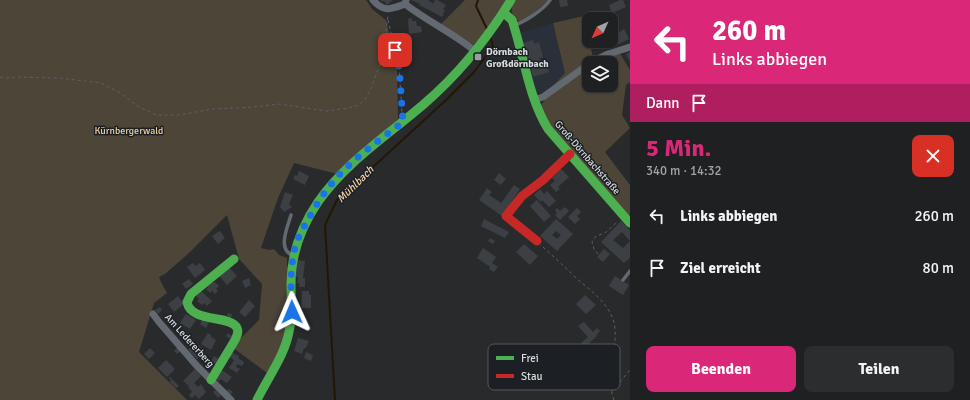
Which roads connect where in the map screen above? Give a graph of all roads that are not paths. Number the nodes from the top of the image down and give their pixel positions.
1 (373, 0) edge
2 (511, 0) edge
3 (550, 0) edge
4 (405, 2) edge
5 (504, 12) junction
6 (514, 26) junction
7 (630, 47) edge
8 (476, 51) junction
9 (604, 56) edge
10 (582, 69) edge
11 (534, 100) junction
12 (570, 154) junction
13 (291, 215) dead end
14 (628, 219) edge
15 (537, 241) road end
16 (293, 256) junction
17 (234, 259) dead end
18 (630, 271) edge
19 (623, 280) dead end
20 (153, 314) dead end
21 (211, 380) junction
22 (231, 400) edge
23 (257, 400) edge

1 - 4 street
2 - 5 street
3 - 6 lane
4 - 8 street
5 - 6 street, Groß-Dörnbachstraße
5 - 8 street
6 - 11 street, Groß-Dörnbachstraße
7 - 9 street
8 - 16 street
10 - 11 street
11 - 12 street, Groß-Dörnbachstraße
12 - 14 street, Groß-Dörnbachstraße
12 - 15 street
13 - 16 lane
16 - 23 street
17 - 21 street, Am Ledererberg
18 - 19 lane
20 - 21 street, Am Ledererberg
21 - 22 street, Am Ledererberg

